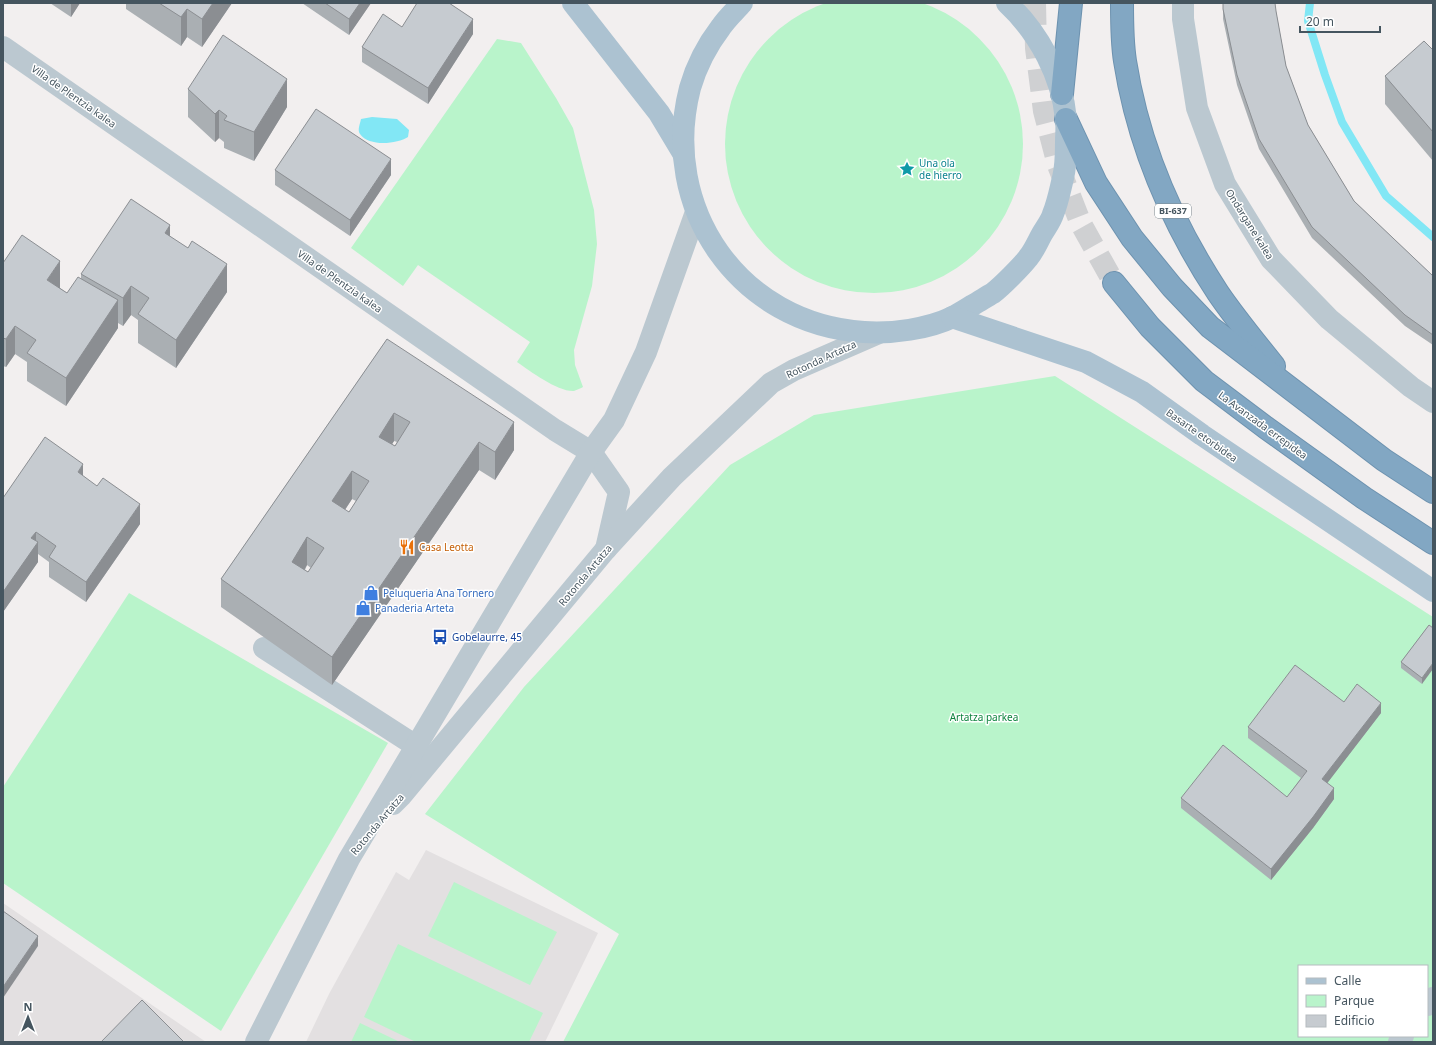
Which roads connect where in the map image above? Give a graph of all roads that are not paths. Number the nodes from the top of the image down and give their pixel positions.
1 (573, 3) edge
2 (742, 3) edge
3 (1007, 3) edge
4 (1071, 3) edge
5 (1122, 3) edge
6 (1183, 3) edge
7 (3, 46) edge
8 (1062, 94) junction
9 (1066, 119) junction
10 (683, 153) junction
11 (696, 212) junction
12 (1114, 283) tunnel mouth
13 (952, 317) junction
14 (878, 333) junction
15 (1292, 390) junction
16 (1433, 402) edge
17 (591, 452) junction
18 (1433, 492) edge
19 (1433, 543) edge
20 (606, 549) junction
21 (1433, 591) edge
22 (264, 648) dead end
23 (416, 746) junction
24 (349, 859) junction
25 (256, 1042) edge

1 - 10 main road
2 - 10 main road, Rotonda Artatza
3 - 8 main road, Rotonda Artatza
4 - 8 highway
5 - 15 highway, BI-637
6 - 16 street, Ondargane kalea
7 - 17 street, Villa de Plentzia kalea
8 - 9 main road, Rotonda Artatza
9 - 13 main road, Rotonda Artatza
9 - 15 highway
10 - 11 main road, Rotonda Artatza
11 - 14 main road, Rotonda Artatza
11 - 17 street, Rotonda Artatza
12 - 19 highway, La Avanzada errepidea
13 - 14 main road, Rotonda Artatza
13 - 21 main road, Basarte etorbidea
14 - 20 street, Rotonda Artatza
15 - 18 highway, BI-637
17 - 20 street, Villa de Plentzia kalea
17 - 23 street, Rotonda Artatza
20 - 24 street, Rotonda Artatza
22 - 23 street
23 - 24 street, Rotonda Artatza
24 - 25 street

